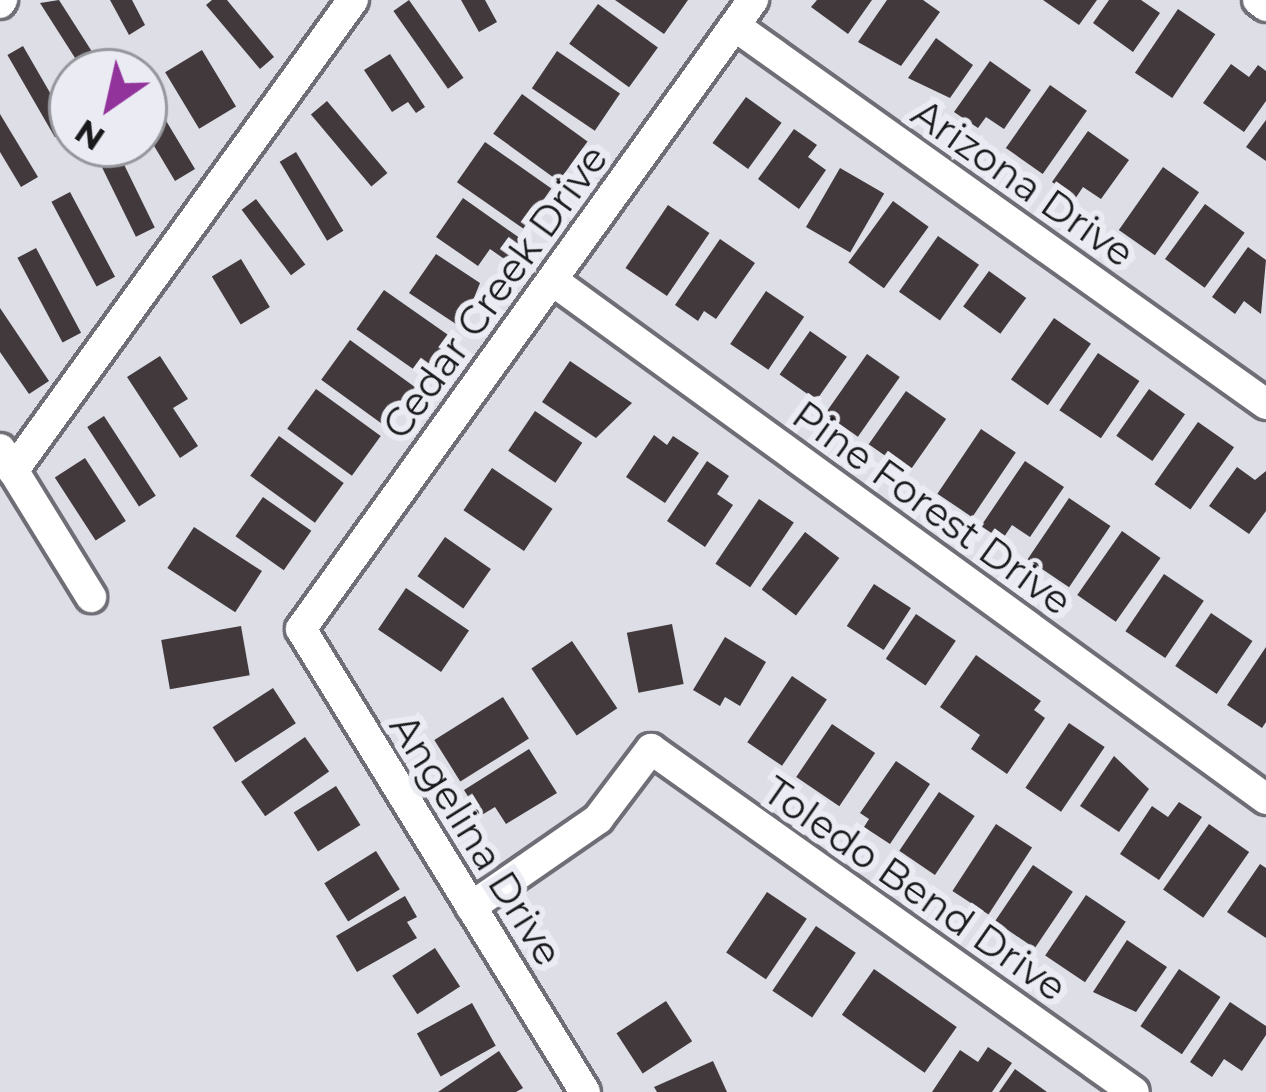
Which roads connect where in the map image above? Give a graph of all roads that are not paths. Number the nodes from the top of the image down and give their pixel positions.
1 (353, 0) edge
2 (753, 0) edge
3 (1258, 0) edge
4 (1266, 6) edge
5 (735, 26) junction
6 (552, 280) junction
7 (1266, 404) edge
8 (6, 460) edge
9 (91, 597) dead end
10 (301, 629) joint
11 (1266, 799) edge
12 (471, 907) junction
13 (585, 1092) edge
14 (1134, 1092) edge

1 - 8 street
2 - 5 street, Cedar Creek Drive
3 - 4 street
5 - 6 street, Cedar Creek Drive
5 - 7 street, Arizona Drive
6 - 10 street, Cedar Creek Drive
6 - 11 street, Pine Forest Drive
8 - 9 street
10 - 12 street, Angelina Drive
12 - 13 street, Angelina Drive
12 - 14 street, Toledo Bend Drive

